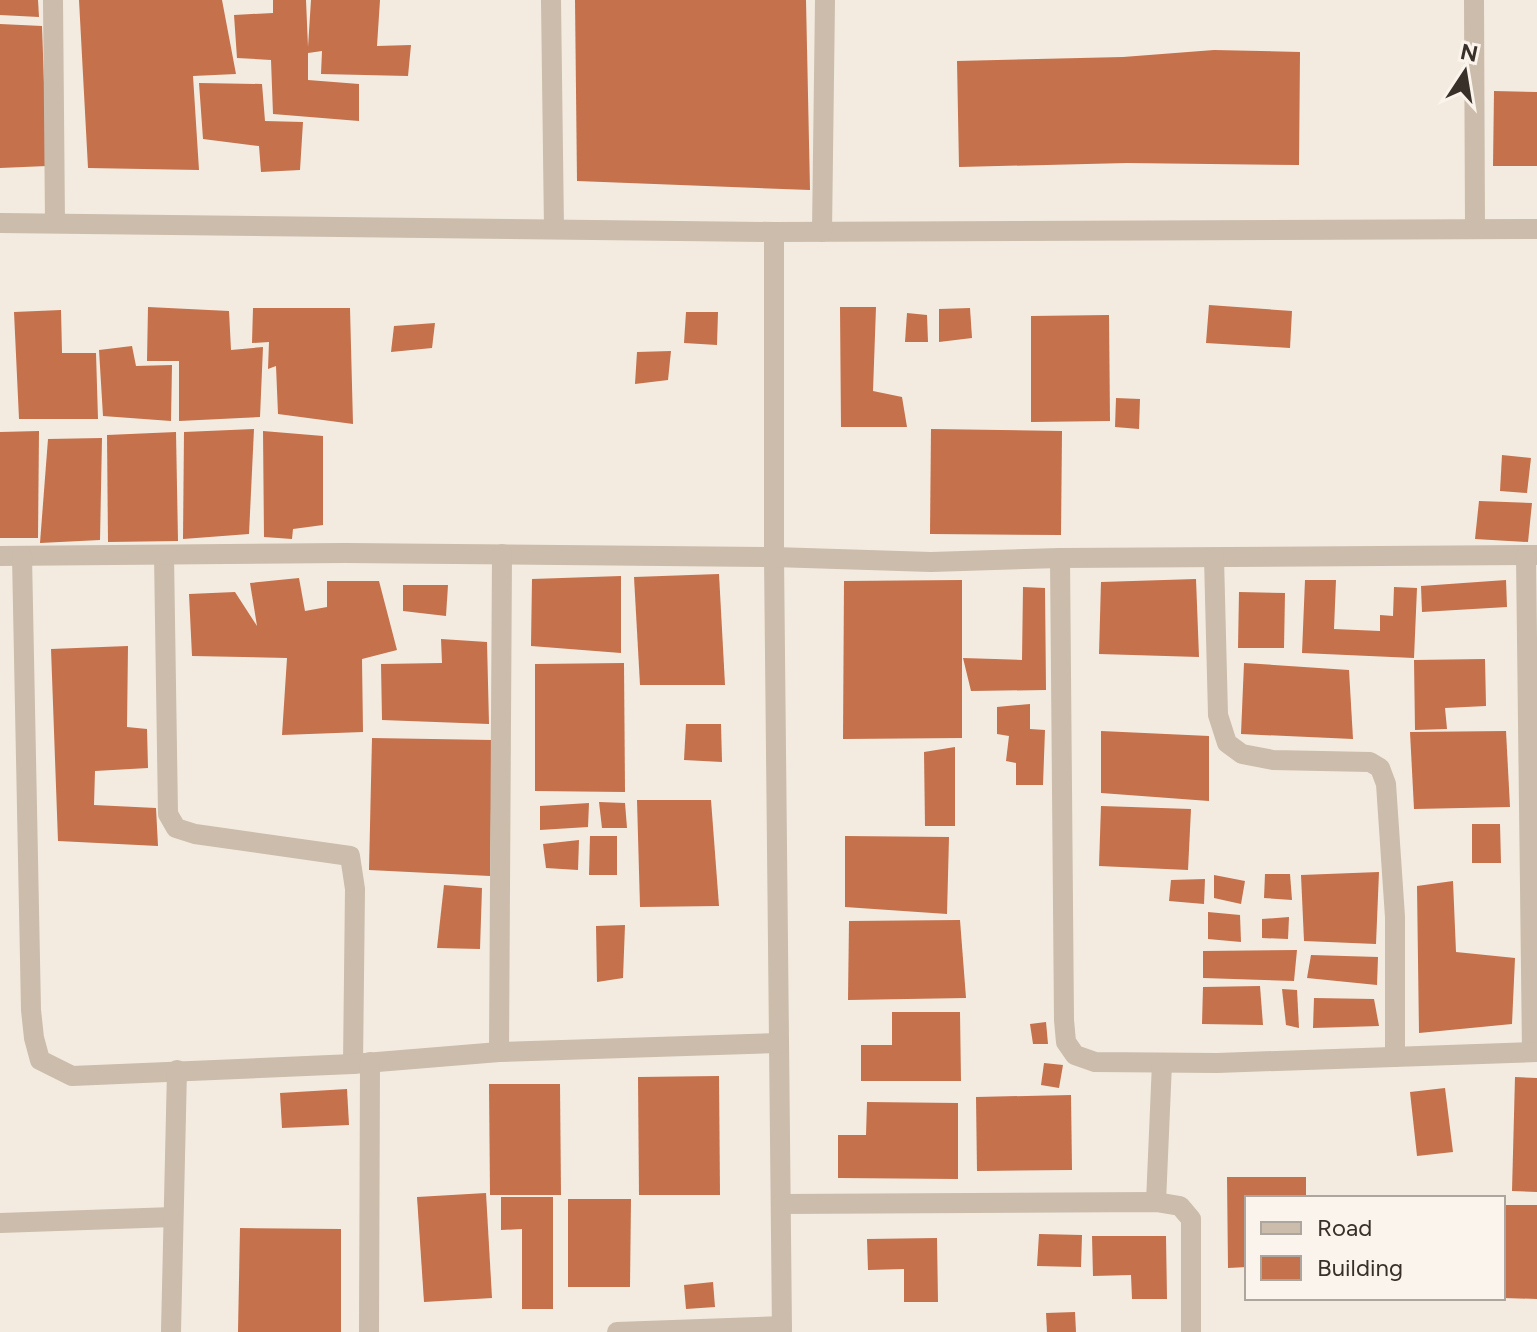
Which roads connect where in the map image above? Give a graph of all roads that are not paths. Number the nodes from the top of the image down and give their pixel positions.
1 (53, 0) edge
2 (551, 0) edge
3 (825, 0) edge
4 (1474, 0) edge
5 (0, 223) edge
6 (55, 223) junction
7 (1475, 228) junction
8 (554, 229) junction
9 (1537, 229) edge
10 (774, 232) junction
11 (822, 232) junction
12 (502, 554) junction
13 (164, 555) junction
14 (0, 556) edge
15 (22, 556) junction
16 (1532, 556) edge
17 (774, 557) junction
18 (1060, 558) junction
19 (1214, 558) junction
20 (779, 1043) junction
21 (499, 1052) junction
22 (1535, 1052) edge
23 (1395, 1057) junction
24 (361, 1063) junction
25 (1162, 1063) junction
26 (177, 1070) junction
27 (1156, 1202) junction
28 (781, 1204) junction
29 (173, 1217) junction
30 (0, 1223) edge
31 (782, 1329) edge
32 (171, 1332) edge
33 (369, 1332) edge
34 (617, 1332) edge
35 (1191, 1332) edge

1 - 6 street
2 - 8 street
3 - 11 street
4 - 7 street
5 - 6 street
6 - 8 street
7 - 9 street
7 - 11 street
8 - 10 street
10 - 11 street
10 - 17 street
12 - 13 street
12 - 17 street
12 - 21 street
13 - 15 street
13 - 24 street
14 - 15 street
15 - 26 street
16 - 19 street
16 - 22 street
17 - 18 street
17 - 20 street
18 - 19 street
18 - 25 street
19 - 23 street
20 - 21 street
20 - 28 street
21 - 24 street
22 - 23 street
23 - 25 street
24 - 26 street
24 - 33 street
25 - 27 street
26 - 29 street
27 - 28 street
27 - 35 street
28 - 31 street
29 - 30 street
29 - 32 street
31 - 34 street

